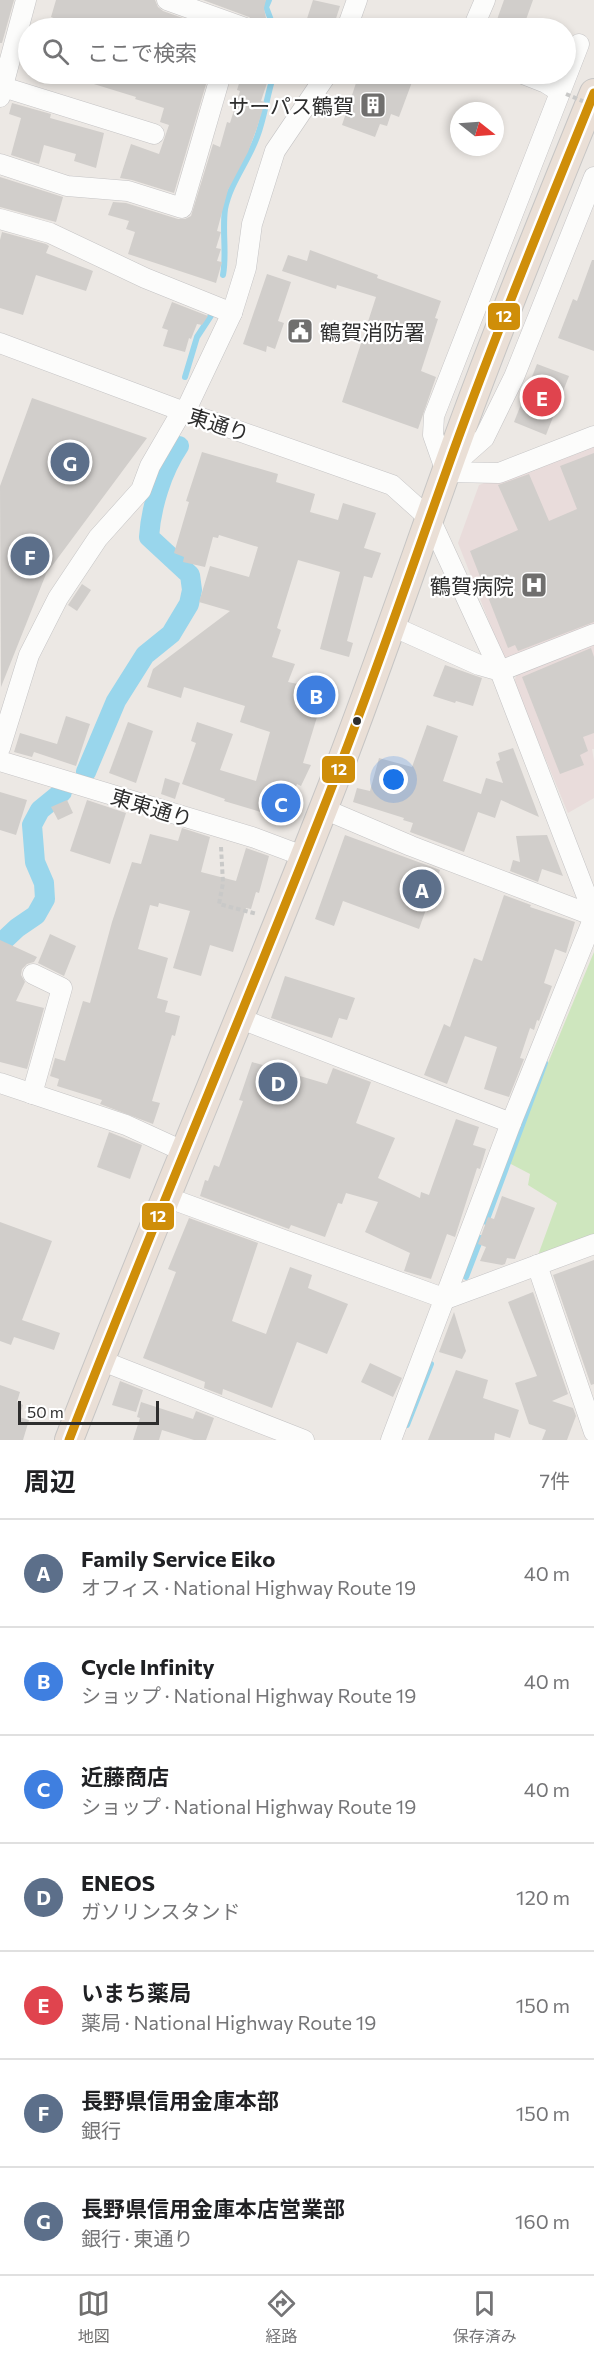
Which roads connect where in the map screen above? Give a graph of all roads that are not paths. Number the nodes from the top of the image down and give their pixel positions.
1 (26, 0) edge
2 (166, 0) edge
3 (485, 0) edge
4 (357, 2) edge
5 (218, 9) edge
6 (21, 18) edge
7 (351, 18) edge
8 (478, 18) edge
9 (18, 31) edge
10 (579, 44) dead end
11 (576, 53) edge
12 (218, 84) edge
13 (320, 84) edge
14 (548, 84) edge
15 (566, 84) edge
16 (2, 92) edge
17 (563, 93) junction
18 (594, 93) edge
19 (154, 134) dead end
20 (0, 164) edge
21 (594, 177) edge
22 (0, 219) edge
23 (232, 313) junction
24 (0, 343) edge
25 (184, 411) junction
26 (594, 436) edge
27 (446, 472) junction
28 (430, 519) junction
29 (392, 626) junction
30 (594, 634) edge
31 (500, 671) junction
32 (0, 748) edge
33 (0, 762) edge
34 (324, 809) junction
35 (303, 856) junction
36 (594, 916) edge
37 (33, 974) dead end
38 (241, 1018) junction
39 (0, 1083) edge
40 (32, 1094) junction
41 (511, 1123) junction
42 (185, 1152) junction
43 (166, 1197) junction
44 (594, 1244) edge
45 (537, 1265) junction
46 (446, 1299) junction
47 (100, 1360) junction
48 (594, 1432) edge
49 (69, 1440) edge
50 (304, 1440) edge
51 (391, 1440) edge

1 - 6 street
2 - 5 street
3 - 8 street
4 - 7 street
9 - 16 street
10 - 11 street
12 - 20 street
13 - 23 street
14 - 17 street
15 - 17 street
16 - 19 street
17 - 27 street
18 - 27 highway
21 - 27 street
22 - 23 street
23 - 25 street
24 - 25 street, 東通り
25 - 28 street, 東通り
25 - 32 street
26 - 27 street
27 - 28 highway
28 - 29 highway
28 - 31 street
29 - 31 street
29 - 34 highway
30 - 31 street
31 - 36 street
33 - 35 street, 東東通り
34 - 35 highway
34 - 36 street
35 - 38 highway
36 - 41 street
37 - 40 street
38 - 41 street
38 - 42 highway
39 - 40 street
40 - 42 street
41 - 46 street
42 - 43 highway
43 - 46 street
43 - 47 highway
44 - 45 street
45 - 46 street
45 - 48 street
46 - 51 street
47 - 49 highway
47 - 50 street

